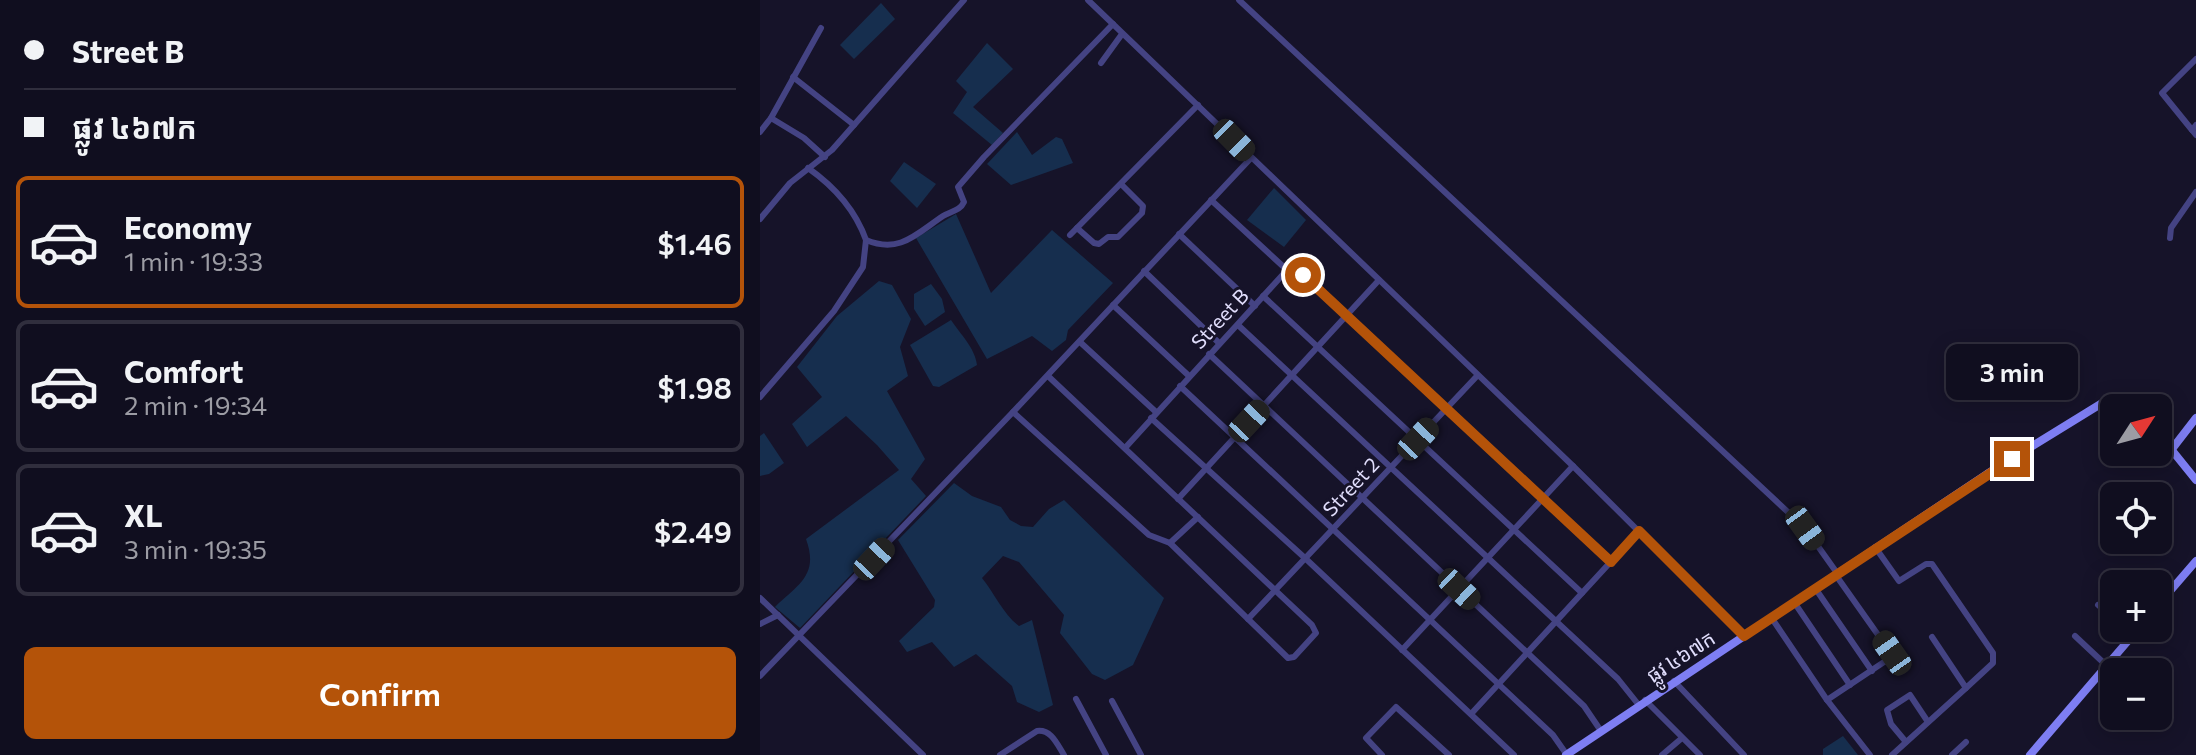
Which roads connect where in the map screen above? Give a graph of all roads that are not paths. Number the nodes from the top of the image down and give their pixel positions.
1 (964, 0) edge
2 (1088, 0) edge
3 (1239, 0) edge
4 (1113, 24) junction
5 (821, 28) dead end
6 (1122, 34) junction
7 (2196, 59) edge
8 (1101, 63) dead end
9 (793, 77) junction
10 (1198, 105) junction
11 (771, 118) junction
12 (854, 125) junction
13 (2195, 130) edge
14 (760, 132) edge
15 (825, 157) junction
16 (1251, 158) junction
17 (808, 168) junction
18 (1121, 184) junction
19 (2196, 192) edge
20 (1211, 200) junction
21 (760, 219) edge
22 (1077, 228) junction
23 (1179, 234) junction
24 (1070, 235) dead end
25 (2170, 238) dead end
26 (866, 240) junction
27 (1287, 270) junction
28 (1144, 271) junction
29 (1379, 280) junction
30 (1263, 296) junction
31 (1113, 305) junction
32 (1255, 306) junction
33 (1346, 316) junction
34 (1238, 325) junction
35 (1080, 342) junction
36 (1219, 343) junction
37 (1318, 347) junction
38 (1209, 354) junction
39 (1291, 375) junction
40 (1048, 376) junction
41 (1189, 376) junction
42 (1477, 376) junction
43 (1180, 386) junction
44 (760, 397) edge
45 (1264, 405) junction
46 (2100, 405) edge
47 (1446, 408) junction
48 (1013, 412) junction
49 (1154, 415) junction
50 (2196, 418) edge
51 (1235, 437) junction
52 (1418, 439) junction
53 (1125, 448) junction
54 (2172, 449) joint
55 (1573, 466) junction
56 (1206, 468) junction
57 (1391, 468) junction
58 (2196, 480) edge
59 (1543, 498) junction
60 (1178, 499) junction
61 (1362, 499) junction
62 (1198, 517) junction
63 (1514, 529) junction
64 (1334, 530) junction
65 (1639, 531) junction
66 (1170, 543) junction
67 (1875, 547) junction
68 (1487, 558) junction
69 (1306, 559) junction
70 (2196, 561) edge
71 (1611, 562) junction
72 (1836, 573) junction
73 (1815, 588) junction
74 (1459, 589) junction
75 (2172, 589) edge
76 (1276, 591) junction
77 (1582, 593) junction
78 (760, 598) edge
79 (1794, 602) junction
80 (778, 615) junction
81 (1771, 617) junction
82 (1248, 619) junction
83 (1430, 620) junction
84 (1556, 622) junction
85 (760, 624) edge
86 (798, 636) junction
87 (1744, 636) junction
88 (2075, 636) dead end
89 (1932, 637) dead end
90 (2127, 642) edge
91 (1402, 650) junction
92 (1527, 653) junction
93 (2114, 658) edge
94 (2100, 659) edge
95 (1872, 671) junction
96 (2100, 674) edge
97 (760, 676) edge
98 (1674, 681) junction
99 (1499, 684) junction
100 (1850, 685) junction
101 (1966, 688) junction
102 (1076, 699) dead end
103 (1827, 700) junction
104 (1112, 701) dead end
105 (1641, 702) junction
106 (1471, 714) junction
107 (1928, 722) junction
108 (1601, 731) junction
109 (1682, 738) junction
110 (1906, 742) junction
111 (1966, 742) dead end
112 (1665, 754) edge
113 (923, 755) edge
114 (1000, 755) edge
115 (1064, 755) edge
116 (1106, 755) edge
117 (1141, 755) edge
118 (1382, 755) edge
119 (1449, 755) edge
120 (1514, 755) edge
121 (1566, 755) edge
122 (1700, 755) edge
123 (1744, 755) edge
124 (1870, 755) edge
125 (1892, 755) edge
126 (1952, 755) edge
127 (2030, 755) edge

1 - 12 street
2 - 4 street
3 - 72 street
4 - 6 street
4 - 26 street
5 - 9 street
6 - 8 street
6 - 10 street
7 - 13 street
9 - 11 street
9 - 12 street
10 - 16 street
10 - 18 street
11 - 14 street
11 - 15 street
12 - 15 street
15 - 17 street
16 - 20 street
16 - 29 street
17 - 21 street
17 - 26 street
18 - 22 street
18 - 22 street
19 - 25 street
20 - 23 street
20 - 27 street
22 - 24 street
23 - 28 street
23 - 32 street
26 - 44 street
27 - 30 street, Street B
27 - 33 street
28 - 31 street
28 - 36 street
29 - 33 street
29 - 42 street
30 - 32 street, Street B
30 - 37 street
31 - 35 street
31 - 41 street
32 - 34 street, Street B
33 - 37 street
33 - 47 street
34 - 36 street, Street B
34 - 39 street
35 - 40 street
35 - 49 street
36 - 38 street, Street B
37 - 39 street
37 - 52 street
38 - 41 street, Street B
38 - 45 street
39 - 45 street
39 - 57 street
40 - 48 street
40 - 53 street
41 - 43 street, Street B
42 - 47 street, Street 2
42 - 55 street
43 - 49 street, Street B
43 - 51 street
45 - 51 street
45 - 61 street
46 - 67 street, ផ្លូវ ៤៦៧ក
47 - 52 street, Street 2
47 - 59 street
48 - 66 street
48 - 86 street
49 - 53 street, Street B
49 - 56 street
50 - 54 street
51 - 56 street
51 - 64 street
52 - 57 street, Street 2
52 - 63 street
53 - 60 street
54 - 58 street
55 - 59 street
55 - 65 street
56 - 60 street
56 - 69 street
57 - 61 street, Street 2
57 - 68 street
59 - 63 street
59 - 71 street
60 - 62 street
61 - 64 street, Street 2
61 - 74 street
62 - 66 street
62 - 76 street
63 - 68 street
63 - 77 street
64 - 69 street, Street 2
64 - 83 street
65 - 71 street
65 - 87 street
66 - 82 street
67 - 72 street, ផ្លូវ ៤៦៧ក
67 - 101 street
68 - 74 street
68 - 84 street
69 - 76 street, Street 2
69 - 91 street
70 - 75 street
71 - 77 street
72 - 73 street, ផ្លូវ ៤៦៧ក
72 - 95 street
73 - 79 street, ផ្លូវ ៤៦៧ក
73 - 95 street
74 - 83 street
74 - 92 street
76 - 82 street, Street 2
76 - 82 street
77 - 84 street
78 - 80 street
79 - 81 street, ផ្លូវ ៤៦៧ក
79 - 100 street
80 - 85 street
80 - 86 street
81 - 87 street, ផ្លូវ ៤៦៧ក
81 - 103 street
83 - 91 street
83 - 99 street
84 - 92 street
84 - 105 street
86 - 97 street
86 - 113 street
87 - 98 street, ផ្លូវ ៤៦៧ក
88 - 94 street
89 - 101 street
90 - 93 street
91 - 106 street
92 - 99 street
92 - 108 street
95 - 100 street
96 - 127 street
98 - 105 street, ផ្លូវ ៤៦៧ក
98 - 123 street
99 - 106 street
99 - 121 street
100 - 103 street
101 - 107 street
102 - 116 street
103 - 124 street
104 - 117 street
105 - 108 street, ផ្លូវ ៤៦៧ក
105 - 109 street
106 - 120 street
107 - 110 street
107 - 110 street
108 - 121 street, ផ្លូវ ៤៦៧ក
109 - 112 street
109 - 122 street
110 - 125 street
111 - 126 street
114 - 115 street
118 - 119 street

